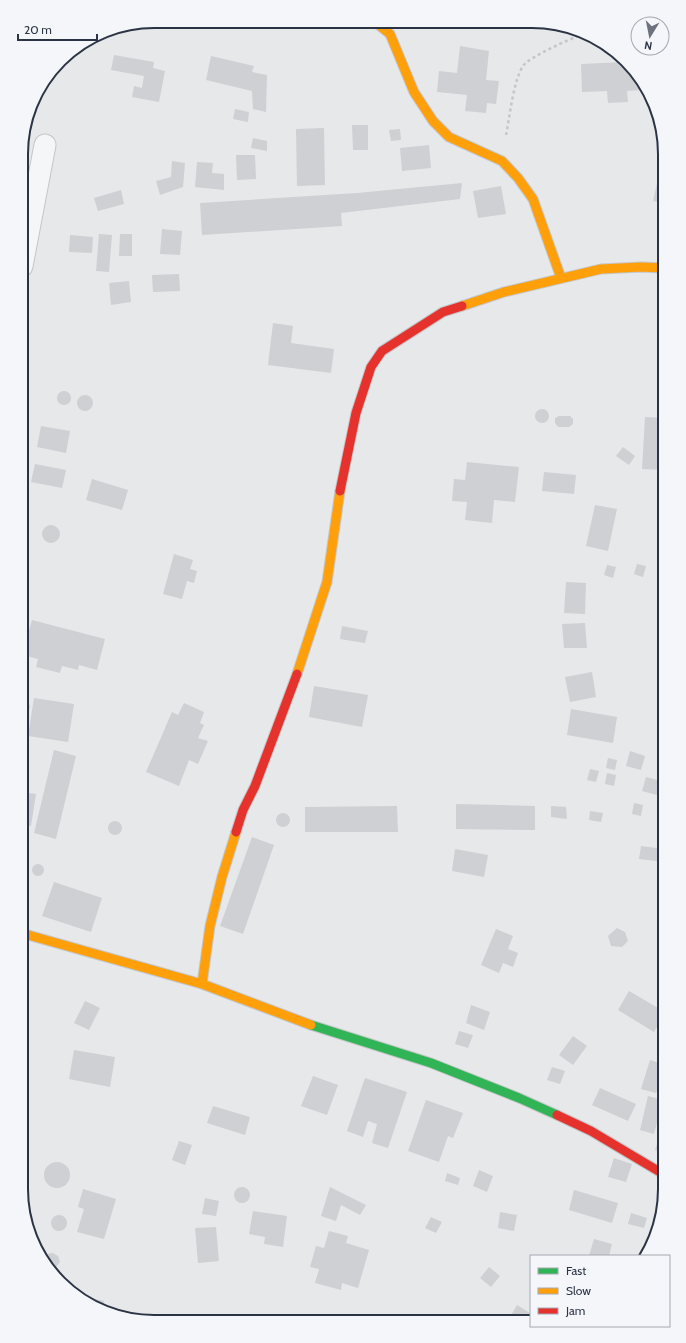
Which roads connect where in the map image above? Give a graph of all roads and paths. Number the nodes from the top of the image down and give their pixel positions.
1 (382, 28) edge
2 (577, 37) edge
3 (44, 145) dead end
4 (502, 161) junction
5 (28, 233) edge
6 (658, 268) edge
7 (561, 278) junction
8 (28, 935) edge
9 (202, 984) junction
10 (658, 1171) edge

1 - 4 street
2 - 4 path
3 - 5 street
4 - 7 street
6 - 7 street
7 - 9 street
8 - 9 street
9 - 10 street

